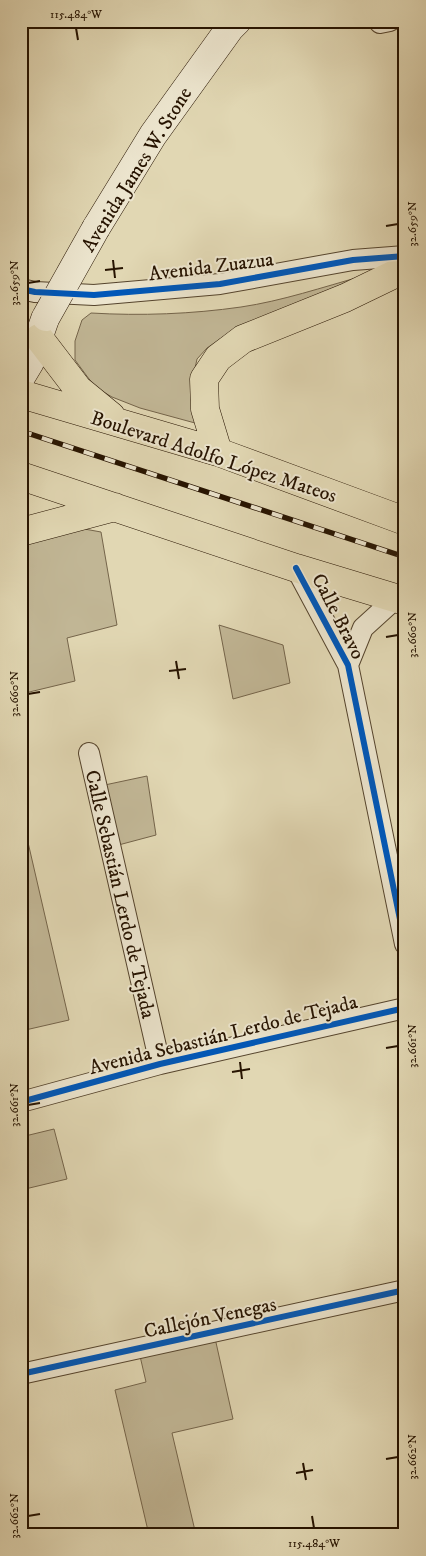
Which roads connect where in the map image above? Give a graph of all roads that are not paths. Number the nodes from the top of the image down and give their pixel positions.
1 (236, 21) edge
2 (405, 256) edge
3 (405, 269) edge
4 (21, 289) edge
5 (37, 328) edge
6 (21, 377) edge
7 (21, 394) edge
8 (122, 424) junction
9 (218, 452) junction
10 (21, 476) edge
11 (115, 507) junction
12 (405, 521) edge
13 (21, 532) edge
14 (296, 568) junction
15 (400, 599) edge
16 (348, 665) junction
17 (89, 753) dead end
18 (405, 944) edge
19 (405, 1008) edge
20 (160, 1064) junction
21 (21, 1102) edge
22 (405, 1290) edge
23 (21, 1374) edge

1 - 5 main road, Avenida James W. Stone, bridge
2 - 4 street, Avenida Zuazua
3 - 9 main road
5 - 6 main road, Avenida James W. Stone
5 - 8 main road
7 - 8 main road, Boulevard Adolfo López Mateos
8 - 9 main road, Boulevard Adolfo López Mateos
9 - 12 main road, Boulevard Adolfo López Mateos
10 - 11 main road
11 - 13 main road
11 - 14 main road
14 - 15 main road
14 - 16 street, Calle Bravo
15 - 16 street, Calle Bravo
16 - 18 street, Calle Bravo
17 - 20 street, Calle Sebastián Lerdo de Tejada
19 - 20 street, Avenida Sebastián Lerdo de Tejada
20 - 21 street, Avenida Sebastián Lerdo de Tejada
22 - 23 street, Callejón Venegas

